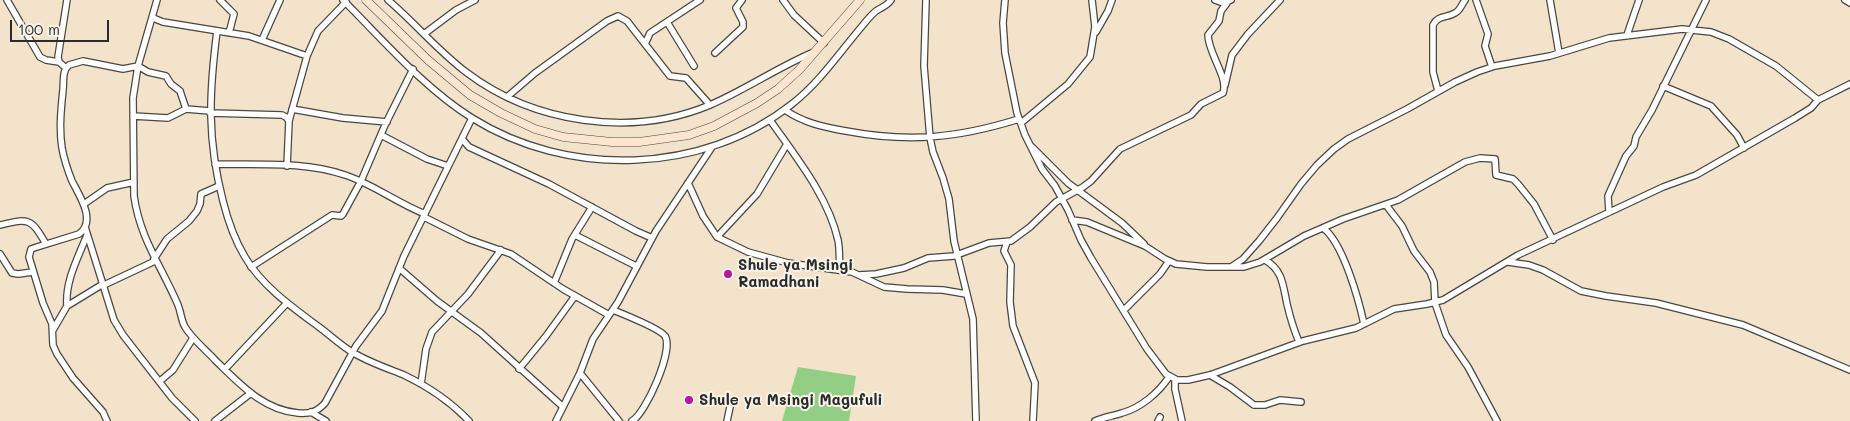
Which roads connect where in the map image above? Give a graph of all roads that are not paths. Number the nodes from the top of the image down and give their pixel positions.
1 (7, 0) edge
2 (67, 0) edge
3 (157, 0) edge
4 (220, 0) edge
5 (280, 0) edge
6 (366, 0) edge
7 (388, 0) edge
8 (474, 0) edge
9 (700, 0) edge
10 (742, 0) edge
11 (782, 0) edge
12 (860, 0) edge
13 (891, 0) edge
14 (926, 0) edge
15 (1005, 0) edge
16 (1092, 0) edge
17 (1112, 0) edge
18 (1215, 0) edge
19 (1280, 0) edge
20 (1466, 0) edge
21 (1476, 0) edge
22 (1550, 0) edge
23 (1639, 0) edge
24 (1706, 0) edge
25 (1845, 0) edge
26 (345, 1) edge
27 (1229, 1) edge
28 (1850, 3) edge
29 (153, 18) junction
30 (667, 22) junction
31 (1690, 28) junction
32 (635, 31) junction
33 (217, 32) junction
34 (229, 33) junction
35 (650, 33) junction
36 (424, 34) junction
37 (1095, 34) junction
38 (1627, 35) junction
39 (262, 40) junction
40 (824, 43) junction
41 (644, 44) junction
42 (814, 52) junction
43 (1559, 53) junction
44 (715, 54) dead end
45 (307, 56) junction
46 (59, 62) junction
47 (138, 66) junction
48 (694, 66) dead end
49 (1492, 67) junction
50 (66, 68) junction
51 (413, 69) junction
52 (1850, 84) edge
53 (1225, 85) junction
54 (1663, 86) junction
55 (1438, 91) junction
56 (507, 97) junction
57 (1818, 100) junction
58 (710, 105) junction
59 (186, 109) junction
60 (292, 109) junction
61 (785, 110) junction
62 (210, 112) junction
63 (133, 116) junction
64 (472, 118) junction
65 (770, 120) junction
66 (289, 121) junction
67 (1020, 121) junction
68 (387, 122) junction
69 (381, 135) junction
70 (930, 138) junction
71 (462, 139) junction
72 (787, 144) junction
73 (1031, 146) junction
74 (712, 147) junction
75 (1744, 148) junction
76 (215, 164) junction
77 (287, 166) junction
78 (448, 166) junction
79 (361, 181) junction
80 (134, 182) junction
81 (688, 182) junction
82 (219, 186) junction
83 (1078, 190) junction
84 (1061, 198) junction
85 (84, 204) junction
86 (1386, 205) junction
87 (592, 207) junction
88 (1609, 212) junction
89 (424, 215) junction
90 (1072, 220) junction
91 (0, 225) edge
92 (1323, 228) junction
93 (86, 230) junction
94 (575, 235) junction
95 (716, 237) junction
96 (652, 238) junction
97 (1553, 240) junction
98 (1007, 242) junction
99 (46, 244) junction
100 (1145, 246) junction
101 (501, 250) junction
102 (0, 254) edge
103 (958, 254) junction
104 (155, 260) junction
105 (1264, 260) junction
106 (1169, 262) junction
107 (1506, 262) junction
108 (251, 266) junction
109 (636, 266) junction
110 (1231, 267) junction
111 (399, 268) junction
112 (840, 270) junction
113 (33, 272) junction
114 (859, 275) junction
115 (554, 283) junction
116 (104, 284) junction
117 (966, 294) junction
118 (576, 296) junction
119 (287, 303) junction
120 (1435, 303) junction
121 (67, 306) junction
122 (1124, 310) junction
123 (453, 311) junction
124 (611, 312) junction
125 (1364, 324) junction
126 (52, 330) junction
127 (193, 338) junction
128 (1299, 342) junction
129 (352, 352) junction
130 (225, 369) junction
131 (519, 369) junction
132 (1850, 370) edge
133 (580, 373) junction
134 (1210, 375) junction
135 (1172, 378) junction
136 (160, 381) junction
137 (421, 384) junction
138 (251, 393) junction
139 (1301, 402) dead end
140 (562, 406) junction
141 (730, 407) dead end
142 (311, 412) junction
143 (316, 418) edge
144 (108, 420) edge
145 (195, 421) edge
146 (215, 421) edge
147 (326, 421) edge
148 (469, 421) edge
149 (556, 421) edge
150 (619, 421) edge
151 (632, 421) edge
152 (727, 421) edge
153 (976, 421) edge
154 (1033, 421) edge
155 (1095, 421) edge
156 (1182, 421) edge
157 (1497, 421) edge

1 - 46 street
2 - 46 street
3 - 29 street
4 - 34 street
5 - 39 street
6 - 42 main road
7 - 36 street
8 - 36 street
9 - 30 street
10 - 44 street
11 - 40 street
12 - 40 main road
13 - 61 street
14 - 70 street
15 - 67 street
16 - 37 street
17 - 37 street
18 - 27 street
19 - 53 street
20 - 55 street
21 - 49 street
22 - 43 street
23 - 38 street
24 - 31 street
25 - 28 street
26 - 45 street
26 - 51 street
27 - 53 street
29 - 33 street
29 - 47 street
30 - 35 street
30 - 48 street
31 - 38 street
31 - 54 street
31 - 57 street
32 - 35 street
32 - 41 street
32 - 56 street
33 - 34 street
33 - 62 street
34 - 39 street
35 - 41 street
36 - 56 street
37 - 67 street
38 - 43 street
39 - 45 street
40 - 42 main road
41 - 58 street
42 - 58 street
43 - 49 street
45 - 60 street
46 - 50 street
47 - 50 street
47 - 59 street
47 - 63 street
49 - 55 street
50 - 85 street
51 - 64 street
51 - 68 street
52 - 57 street
53 - 83 street
54 - 75 street
54 - 88 street
55 - 110 street
56 - 58 street
57 - 75 street
59 - 62 street
59 - 63 street
60 - 66 street
60 - 68 street
61 - 65 street
61 - 70 street
62 - 66 street
62 - 76 street
63 - 80 street
64 - 71 street
64 - 74 street
65 - 72 street
65 - 74 street
66 - 77 street
67 - 70 street
67 - 73 street
68 - 69 street
69 - 78 street
69 - 79 street
70 - 103 street
71 - 78 street
71 - 87 street
72 - 95 street
72 - 112 street
73 - 83 street
73 - 84 street
74 - 81 street
75 - 88 street
76 - 77 street
76 - 82 street
77 - 79 street
78 - 89 street
79 - 89 street
79 - 108 street
80 - 85 street
80 - 104 street
81 - 95 street
81 - 96 street
82 - 104 street
82 - 108 street
83 - 84 street
83 - 100 street
84 - 90 street
84 - 98 street
85 - 93 street
86 - 92 street
86 - 97 street
86 - 120 street
87 - 94 street
87 - 96 street
88 - 97 street
89 - 101 street
89 - 111 street
90 - 100 street
90 - 122 street
91 - 99 street
92 - 105 street
92 - 125 street
93 - 99 street
93 - 116 street
93 - 121 street
94 - 109 street
94 - 115 street
95 - 112 street
96 - 109 street
97 - 107 street
98 - 103 street
98 - 154 street
99 - 113 street
100 - 106 street
101 - 115 street
101 - 123 street
102 - 113 street
103 - 114 street
103 - 117 street
104 - 116 street
104 - 127 street
105 - 110 street
105 - 128 street
106 - 110 street
106 - 122 street
107 - 120 street
107 - 132 street
108 - 119 street
109 - 124 street
111 - 123 street
111 - 129 street
112 - 114 street
113 - 126 street
114 - 117 street
115 - 118 street
116 - 121 street
116 - 136 street
117 - 153 street
118 - 124 street
118 - 131 street
119 - 129 street
119 - 130 street
120 - 125 street
120 - 157 street
121 - 126 street
122 - 135 street
123 - 131 street
123 - 137 street
124 - 133 street
124 - 151 street
125 - 128 street
126 - 144 street
127 - 130 street
127 - 136 street
128 - 134 street
129 - 137 street
129 - 142 street
130 - 138 street
131 - 140 street
133 - 140 street
133 - 150 street
134 - 135 street
134 - 139 street
135 - 155 street
135 - 156 street
136 - 145 street
137 - 148 street
138 - 142 street
138 - 146 street
140 - 149 street
141 - 152 street
142 - 143 street
143 - 147 street

